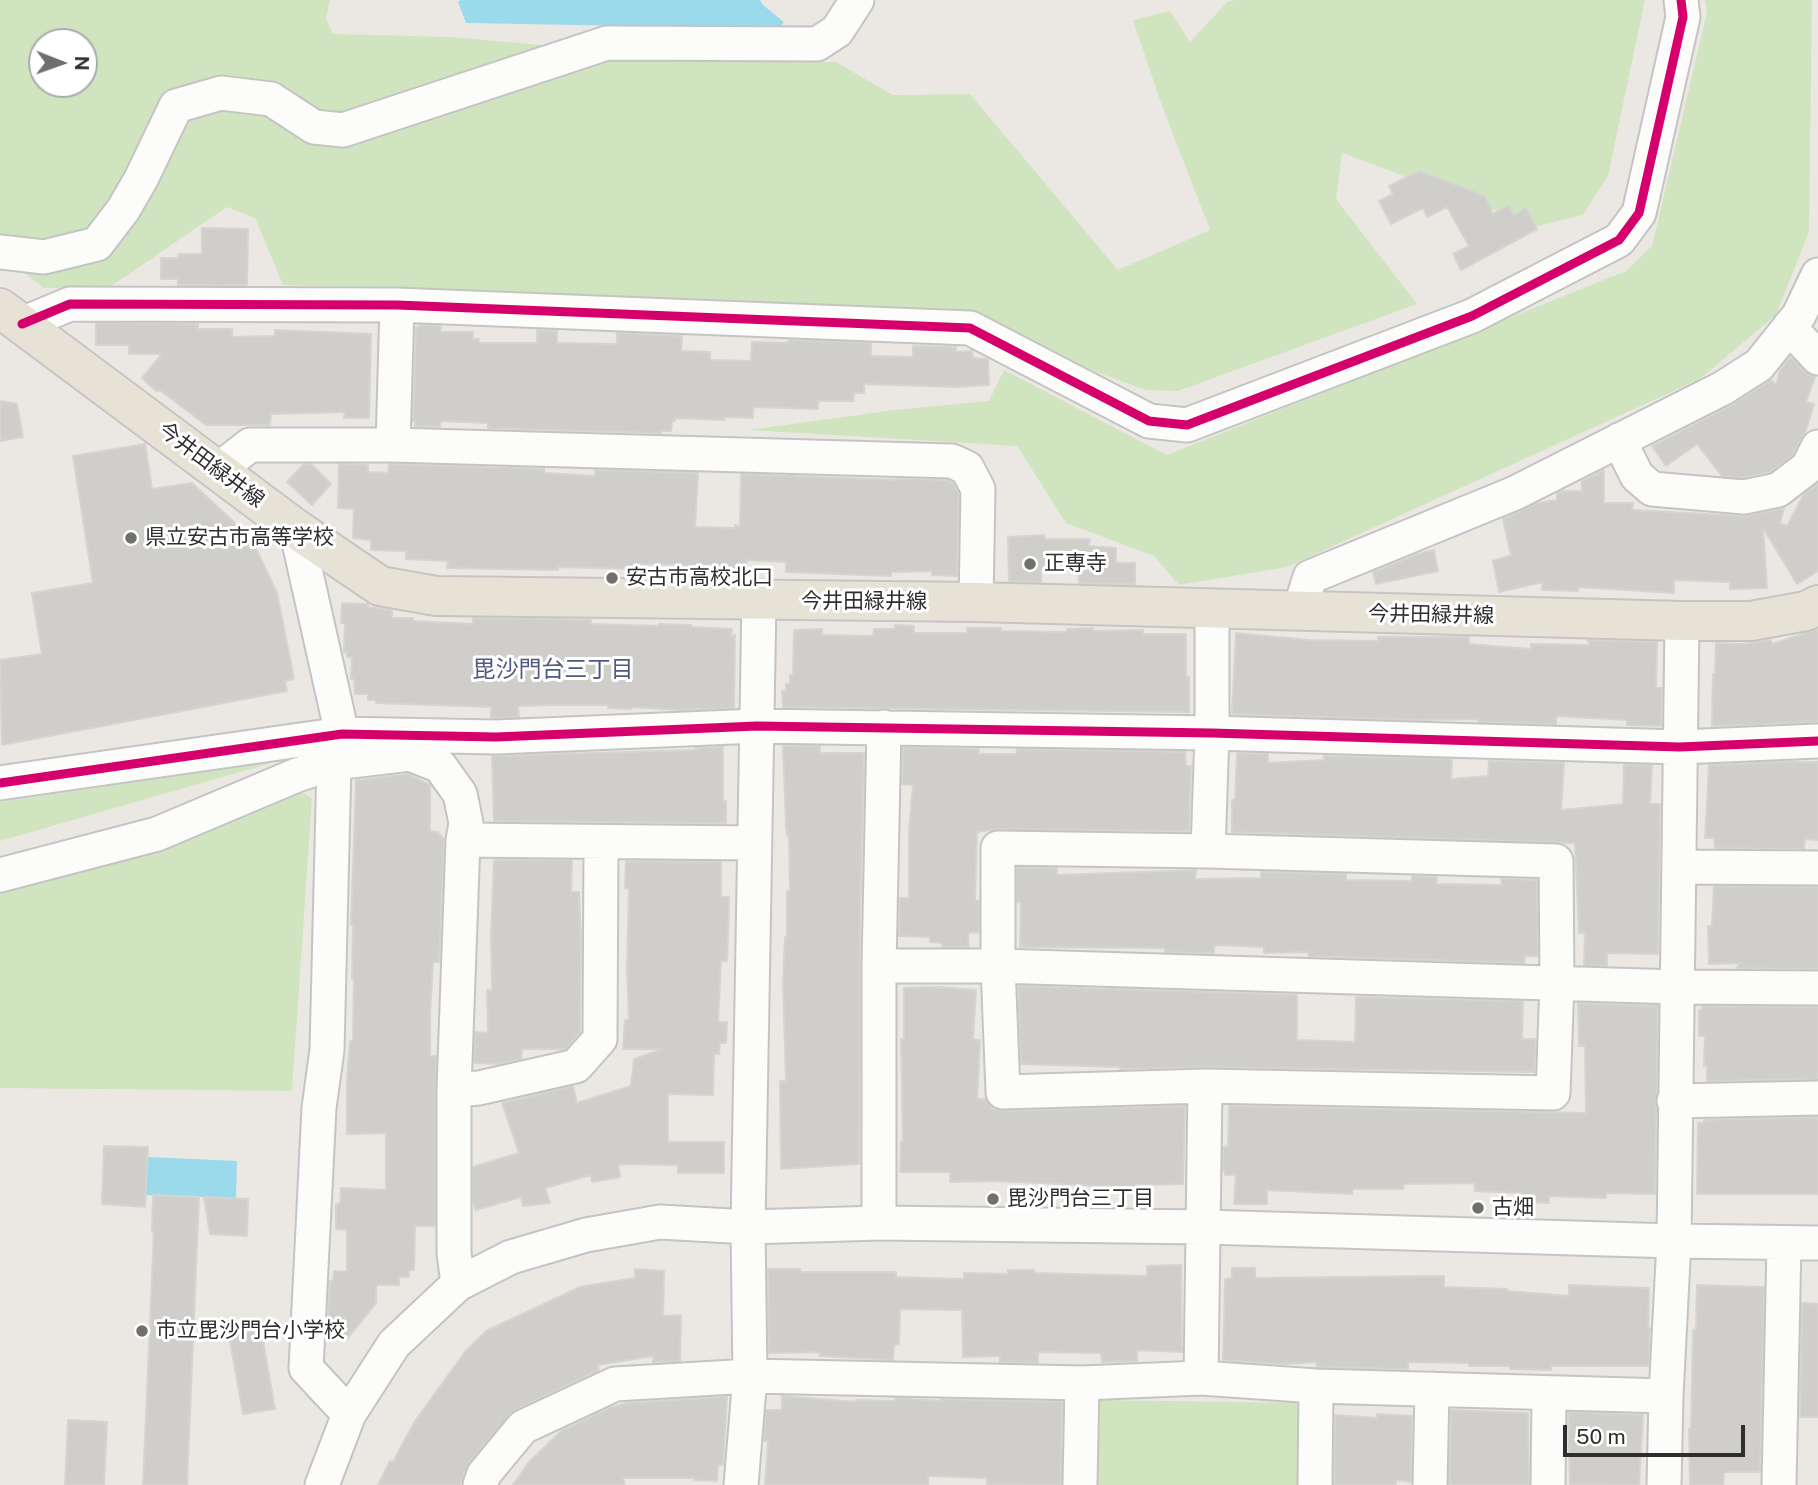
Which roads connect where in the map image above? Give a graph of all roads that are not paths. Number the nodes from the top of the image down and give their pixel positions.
1 (857, 0) edge
2 (1681, 0) edge
3 (0, 252) edge
4 (1818, 275) edge
5 (397, 305) junction
6 (11, 316) edge
7 (1789, 327) junction
8 (1818, 358) edge
9 (1619, 440) junction
10 (393, 445) junction
11 (1818, 447) edge
12 (219, 470) junction
13 (296, 529) junction
14 (759, 601) junction
15 (976, 602) junction
16 (1818, 605) edge
17 (1212, 608) junction
18 (1299, 612) junction
19 (1682, 621) junction
20 (757, 726) junction
21 (884, 727) junction
22 (1212, 733) junction
23 (1818, 741) edge
24 (1680, 747) junction
25 (338, 749) junction
26 (0, 783) edge
27 (463, 840) junction
28 (601, 842) junction
29 (754, 843) junction
30 (1208, 851) junction
31 (1680, 867) junction
32 (1818, 868) edge
33 (0, 875) edge
34 (879, 966) junction
35 (998, 966) junction
36 (1557, 982) junction
37 (1678, 987) junction
38 (1818, 988) edge
39 (1205, 1086) junction
40 (454, 1090) junction
41 (1818, 1098) edge
42 (1674, 1101) junction
43 (879, 1223) junction
44 (748, 1227) junction
45 (1205, 1227) junction
46 (1674, 1241) junction
47 (1784, 1242) junction
48 (1818, 1243) edge
49 (458, 1284) junction
50 (750, 1376) junction
51 (1201, 1378) junction
52 (1082, 1383) junction
53 (1316, 1386) junction
54 (1432, 1389) junction
55 (1549, 1393) junction
56 (1666, 1396) junction
57 (349, 1414) junction
58 (322, 1485) edge
59 (480, 1485) edge
60 (741, 1485) edge
61 (1080, 1485) edge
62 (1315, 1485) edge
63 (1430, 1485) edge
64 (1548, 1485) edge
65 (1664, 1485) edge
66 (1779, 1485) edge

1 - 3 street
2 - 5 street
4 - 7 street
5 - 6 street
5 - 10 street
6 - 12 main road, 今井田緑井線
7 - 8 street
7 - 9 street
9 - 11 street
9 - 18 street
10 - 12 street
10 - 15 street
12 - 13 main road, 今井田緑井線
13 - 14 main road, 今井田緑井線
13 - 25 street
14 - 15 main road, 今井田緑井線
14 - 20 street
15 - 17 main road, 今井田緑井線
16 - 19 main road, 今井田緑井線
17 - 18 main road, 今井田緑井線
17 - 22 street
18 - 19 main road, 今井田緑井線
19 - 24 street
20 - 21 street
20 - 25 street
20 - 29 street
21 - 22 street
21 - 34 street
22 - 24 street
22 - 30 street
23 - 24 street
24 - 31 street
25 - 26 street
25 - 27 street
25 - 33 street
25 - 57 street
27 - 28 street
27 - 40 street
28 - 29 street
28 - 40 street
29 - 44 street
30 - 35 street
30 - 36 street
31 - 32 street
31 - 37 street
34 - 35 street
34 - 43 street
35 - 36 street
35 - 39 street
36 - 37 street
36 - 39 street
37 - 38 street
37 - 42 street
39 - 45 street
40 - 49 street
41 - 42 street
42 - 46 street
43 - 44 street
43 - 45 street
44 - 49 street
44 - 50 street
45 - 46 street
45 - 51 street
46 - 47 street
46 - 56 street
47 - 48 street
47 - 66 street
49 - 57 street
50 - 52 street
50 - 59 street
50 - 60 street
51 - 52 street
51 - 53 street
52 - 61 street
53 - 54 street
53 - 62 street
54 - 55 street
54 - 63 street
55 - 56 street
55 - 64 street
56 - 65 street
57 - 58 street

